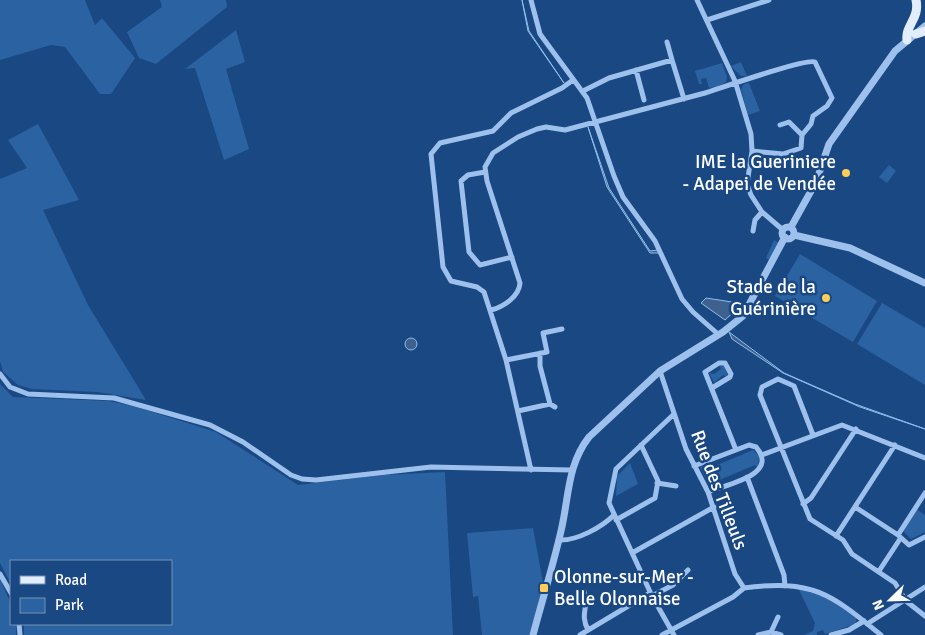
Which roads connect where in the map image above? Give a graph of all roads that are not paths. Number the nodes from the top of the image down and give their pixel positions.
1 (531, 0) edge
2 (697, 0) edge
3 (769, 0) edge
4 (917, 0) edge
5 (925, 6) edge
6 (707, 20) junction
7 (925, 26) edge
8 (920, 33) edge
9 (907, 40) junction
10 (667, 42) dead end
11 (672, 60) junction
12 (636, 70) junction
13 (573, 80) junction
14 (735, 81) junction
15 (583, 91) junction
16 (684, 99) junction
17 (644, 100) dead end
18 (595, 121) junction
19 (780, 125) dead end
20 (802, 135) junction
21 (752, 151) junction
22 (485, 172) junction
23 (762, 212) junction
24 (791, 227) junction
25 (753, 231) dead end
26 (784, 234) junction
27 (794, 235) junction
28 (512, 257) junction
29 (925, 283) edge
30 (491, 310) junction
31 (562, 329) dead end
32 (719, 334) junction
33 (540, 354) junction
34 (506, 360) junction
35 (660, 371) junction
36 (0, 374) edge
37 (2, 381) edge
38 (712, 388) junction
39 (518, 411) junction
40 (674, 414) junction
41 (856, 429) junction
42 (813, 435) junction
43 (641, 444) junction
44 (895, 445) junction
45 (782, 448) junction
46 (736, 450) junction
47 (762, 455) junction
48 (925, 458) edge
49 (694, 466) junction
50 (531, 470) junction
51 (572, 470) junction
52 (747, 477) junction
53 (657, 483) junction
54 (676, 486) dead end
55 (708, 492) junction
56 (925, 493) edge
57 (803, 504) junction
58 (714, 507) junction
59 (855, 507) junction
60 (615, 517) junction
61 (836, 536) junction
62 (899, 537) junction
63 (925, 537) edge
64 (559, 540) junction
65 (632, 553) junction
66 (688, 570) dead end
67 (879, 571) junction
68 (0, 574) edge
69 (785, 586) junction
70 (925, 587) edge
71 (744, 588) junction
72 (10, 591) edge
73 (584, 592) dead end
74 (651, 594) junction
75 (905, 599) junction
76 (925, 616) edge
77 (778, 617) dead end
78 (866, 622) junction
79 (588, 630) junction
80 (673, 632) edge
81 (770, 633) edge
82 (532, 635) edge
83 (580, 635) edge
84 (662, 635) edge
85 (758, 635) edge
86 (781, 635) edge
87 (832, 635) edge
88 (881, 635) edge

1 - 13 street
2 - 6 street
3 - 6 street
4 - 5 main road
4 - 9 main road
6 - 14 street
7 - 8 street
8 - 9 street
9 - 24 street
10 - 11 street
11 - 12 street
11 - 16 street
12 - 15 street
12 - 17 street
13 - 15 street
13 - 30 street
14 - 16 street
14 - 20 street
14 - 21 street
15 - 18 street
16 - 18 street
18 - 22 street
18 - 32 street
19 - 20 street
20 - 21 street
21 - 23 street
22 - 28 street
22 - 28 street
23 - 25 street
23 - 26 street
24 - 26 street
24 - 27 street
26 - 27 street
26 - 32 street
27 - 29 street
28 - 30 street
30 - 34 street
31 - 33 street
32 - 35 street
33 - 34 street
33 - 39 street
34 - 39 street
35 - 40 street, Rue des Tilleuls
35 - 51 street
36 - 37 street
37 - 50 street
38 - 38 street
38 - 46 street
39 - 50 street
40 - 43 street
40 - 49 street, Rue des Tilleuls
41 - 42 street
41 - 44 street
41 - 57 street
42 - 45 street
42 - 45 street
43 - 53 street
43 - 60 street
44 - 48 street
44 - 59 street
45 - 47 street
45 - 57 street
46 - 47 street
46 - 49 street
47 - 52 street
49 - 55 street, Rue des Tilleuls
50 - 51 street
51 - 64 street
52 - 55 street
52 - 69 street
53 - 54 street
53 - 60 street
55 - 58 street, Rue des Tilleuls
56 - 62 street
57 - 61 street
58 - 65 street
58 - 71 street, Rue des Tilleuls
59 - 61 street
59 - 62 street
60 - 64 street
60 - 65 street
61 - 67 street
62 - 63 street
62 - 67 street
64 - 82 street
65 - 74 street
66 - 74 street
67 - 75 street
68 - 72 street
69 - 71 street
69 - 78 street
70 - 75 street
71 - 80 street
73 - 79 street
74 - 79 street
74 - 80 street
75 - 76 street
75 - 78 street
77 - 81 street
78 - 87 street
78 - 88 street
79 - 83 street
80 - 84 street
81 - 85 street
81 - 86 street

